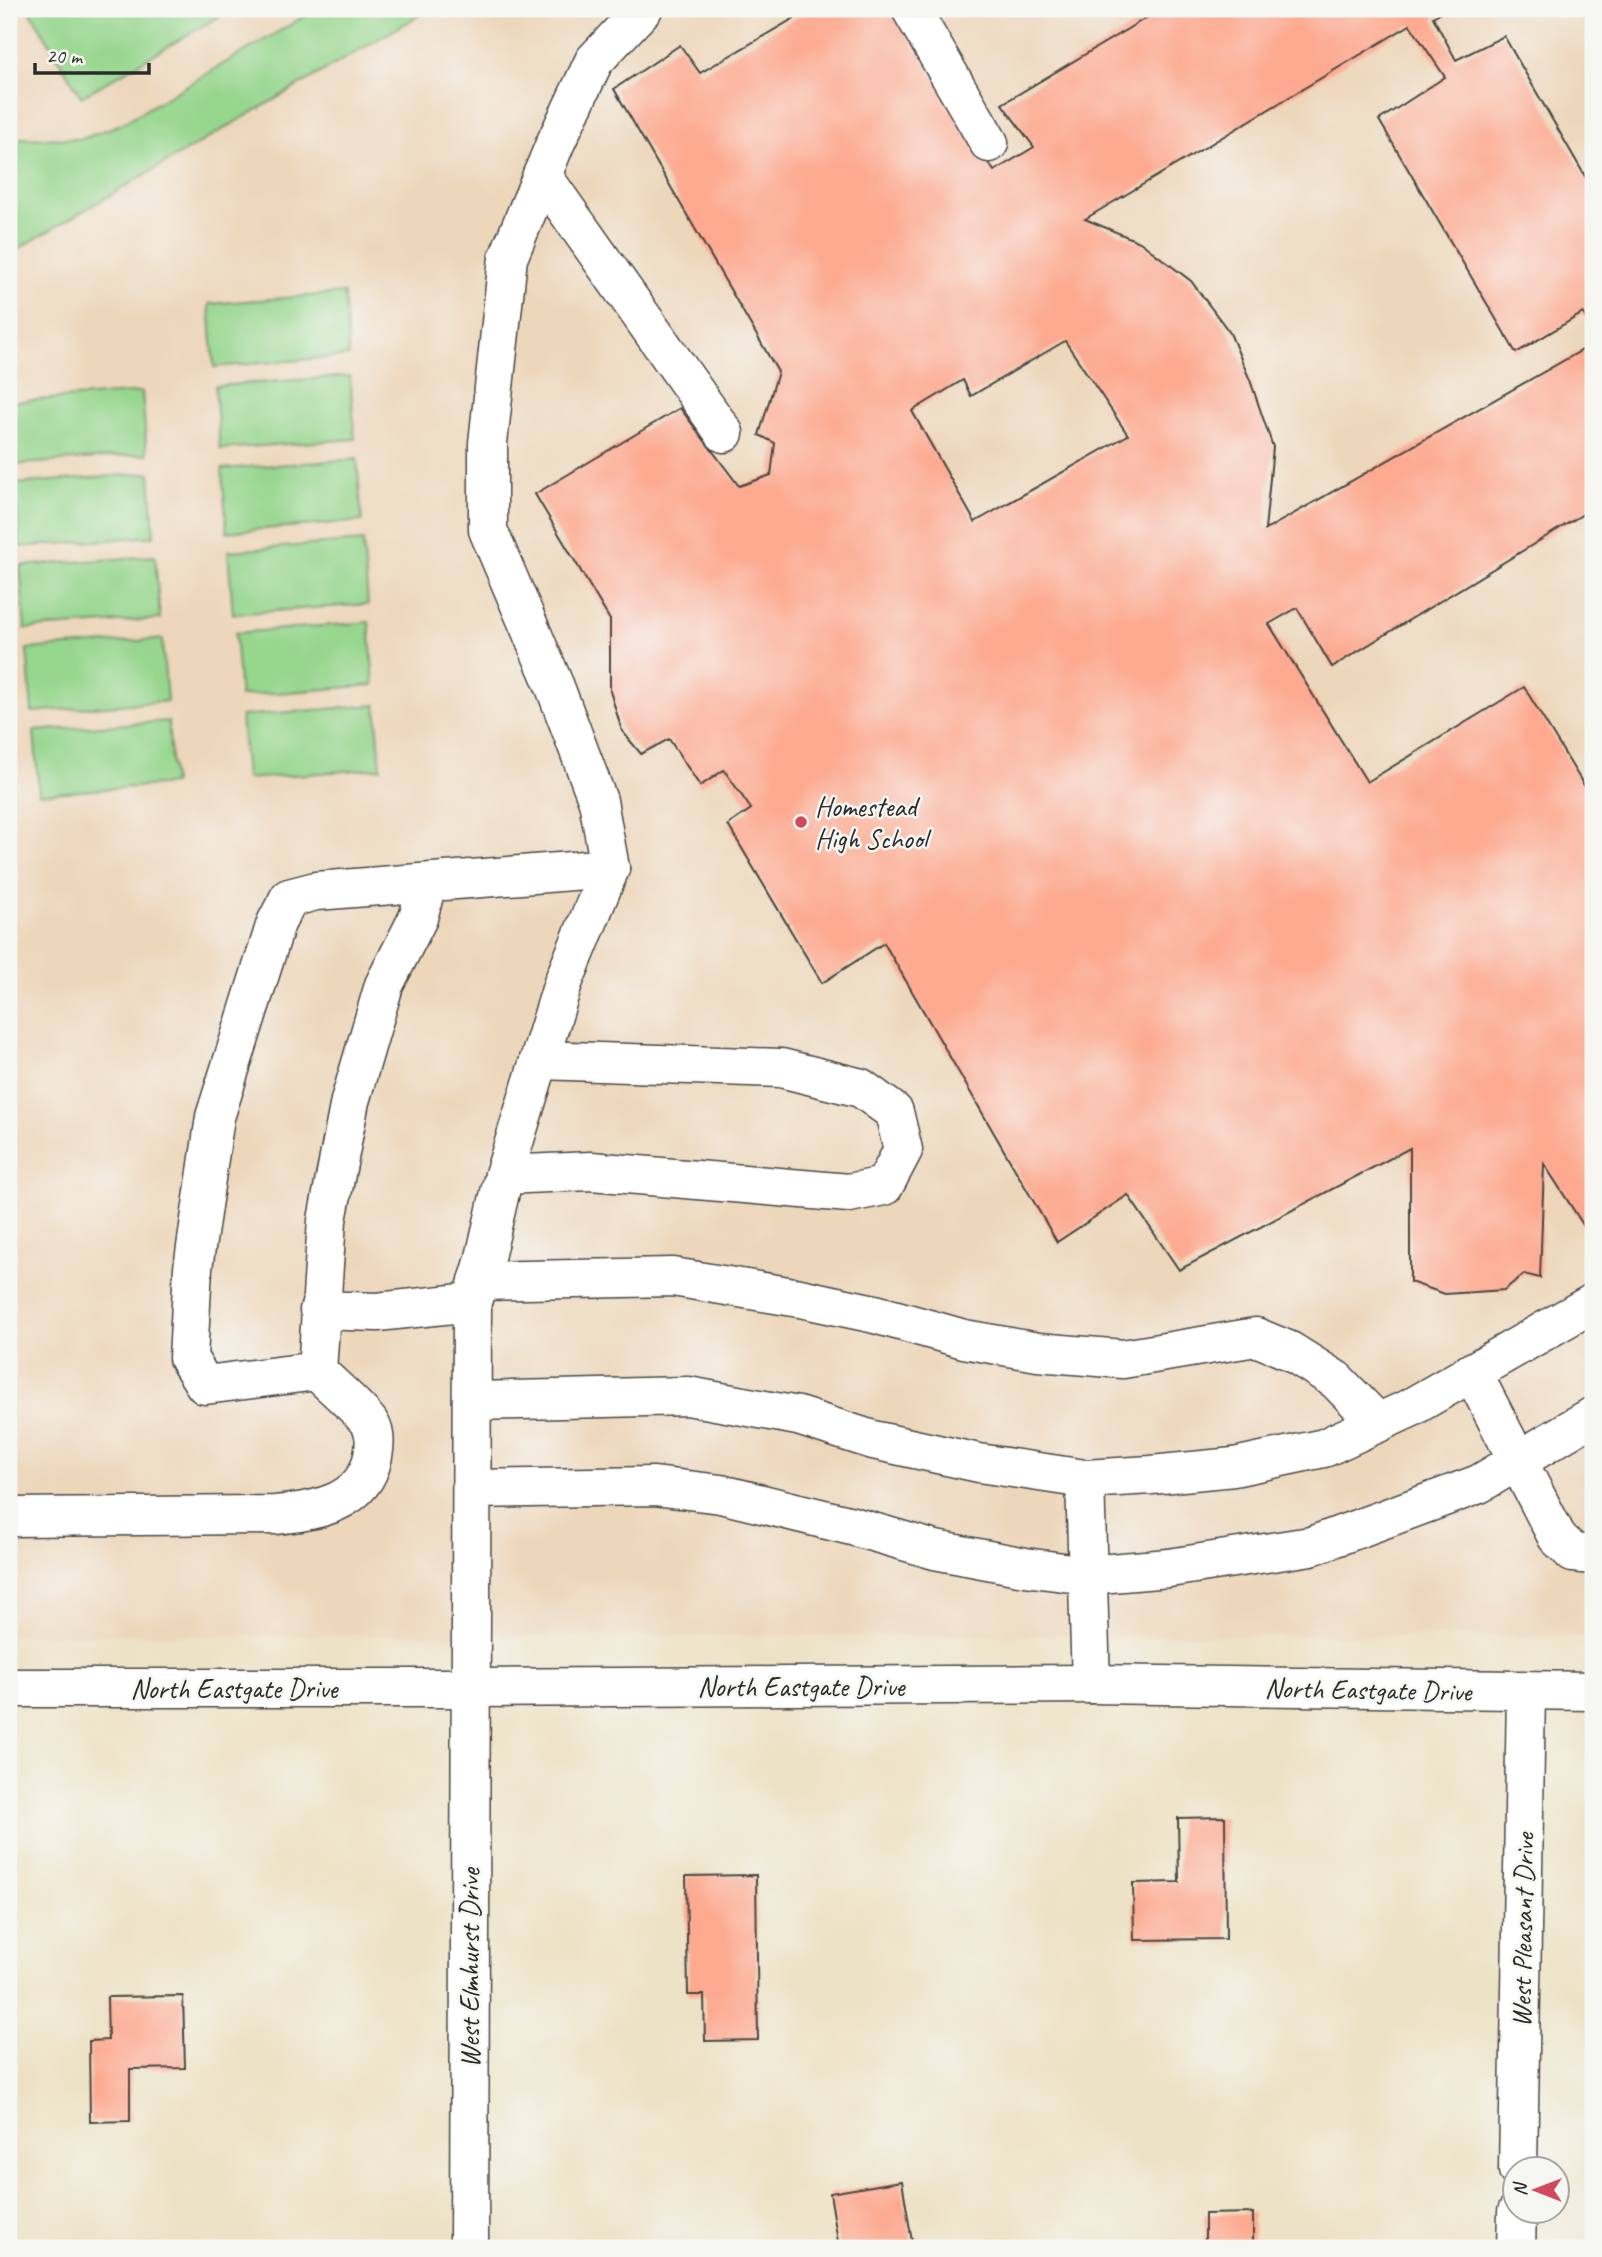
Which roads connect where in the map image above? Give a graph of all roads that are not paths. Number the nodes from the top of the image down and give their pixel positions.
1 (643, 9) edge
2 (911, 9) edge
3 (989, 143) dead end
4 (542, 174) junction
5 (724, 433) dead end
6 (610, 868) junction
7 (427, 884) junction
8 (539, 1060) junction
9 (503, 1175) junction
10 (475, 1291) junction
11 (1593, 1303) edge
12 (319, 1310) junction
13 (317, 1371) junction
14 (1472, 1372) junction
15 (473, 1401) junction
16 (1593, 1416) edge
17 (1378, 1423) junction
18 (1516, 1462) junction
19 (1085, 1479) junction
20 (472, 1489) junction
21 (9, 1517) edge
22 (1593, 1555) edge
23 (1087, 1575) junction
24 (1091, 1684) junction
25 (9, 1688) edge
26 (470, 1688) junction
27 (1593, 1690) edge
28 (1526, 1691) junction
29 (1518, 2156) edge
30 (1517, 2226) edge
31 (468, 2248) edge
32 (1516, 2248) edge

1 - 4 street
2 - 3 street
4 - 5 street
4 - 6 street
6 - 7 street
6 - 8 street, West Elmhurst Drive
7 - 12 street
7 - 13 street
8 - 9 street, West Elmhurst Drive
8 - 9 street
9 - 10 street, West Elmhurst Drive
10 - 12 street
10 - 15 street, West Elmhurst Drive
10 - 17 street
11 - 14 street
12 - 13 street
13 - 21 street
14 - 17 street
14 - 18 street
15 - 19 street
15 - 20 street, West Elmhurst Drive
16 - 18 street
17 - 19 street
18 - 22 street
18 - 23 street
19 - 23 street
20 - 23 street
20 - 26 street, West Elmhurst Drive
23 - 24 street
24 - 26 street, North Eastgate Drive
24 - 28 street, North Eastgate Drive
25 - 26 street, North Eastgate Drive
26 - 31 street, West Elmhurst Drive
27 - 28 street, North Eastgate Drive
28 - 29 street, West Pleasant Drive
30 - 32 street

